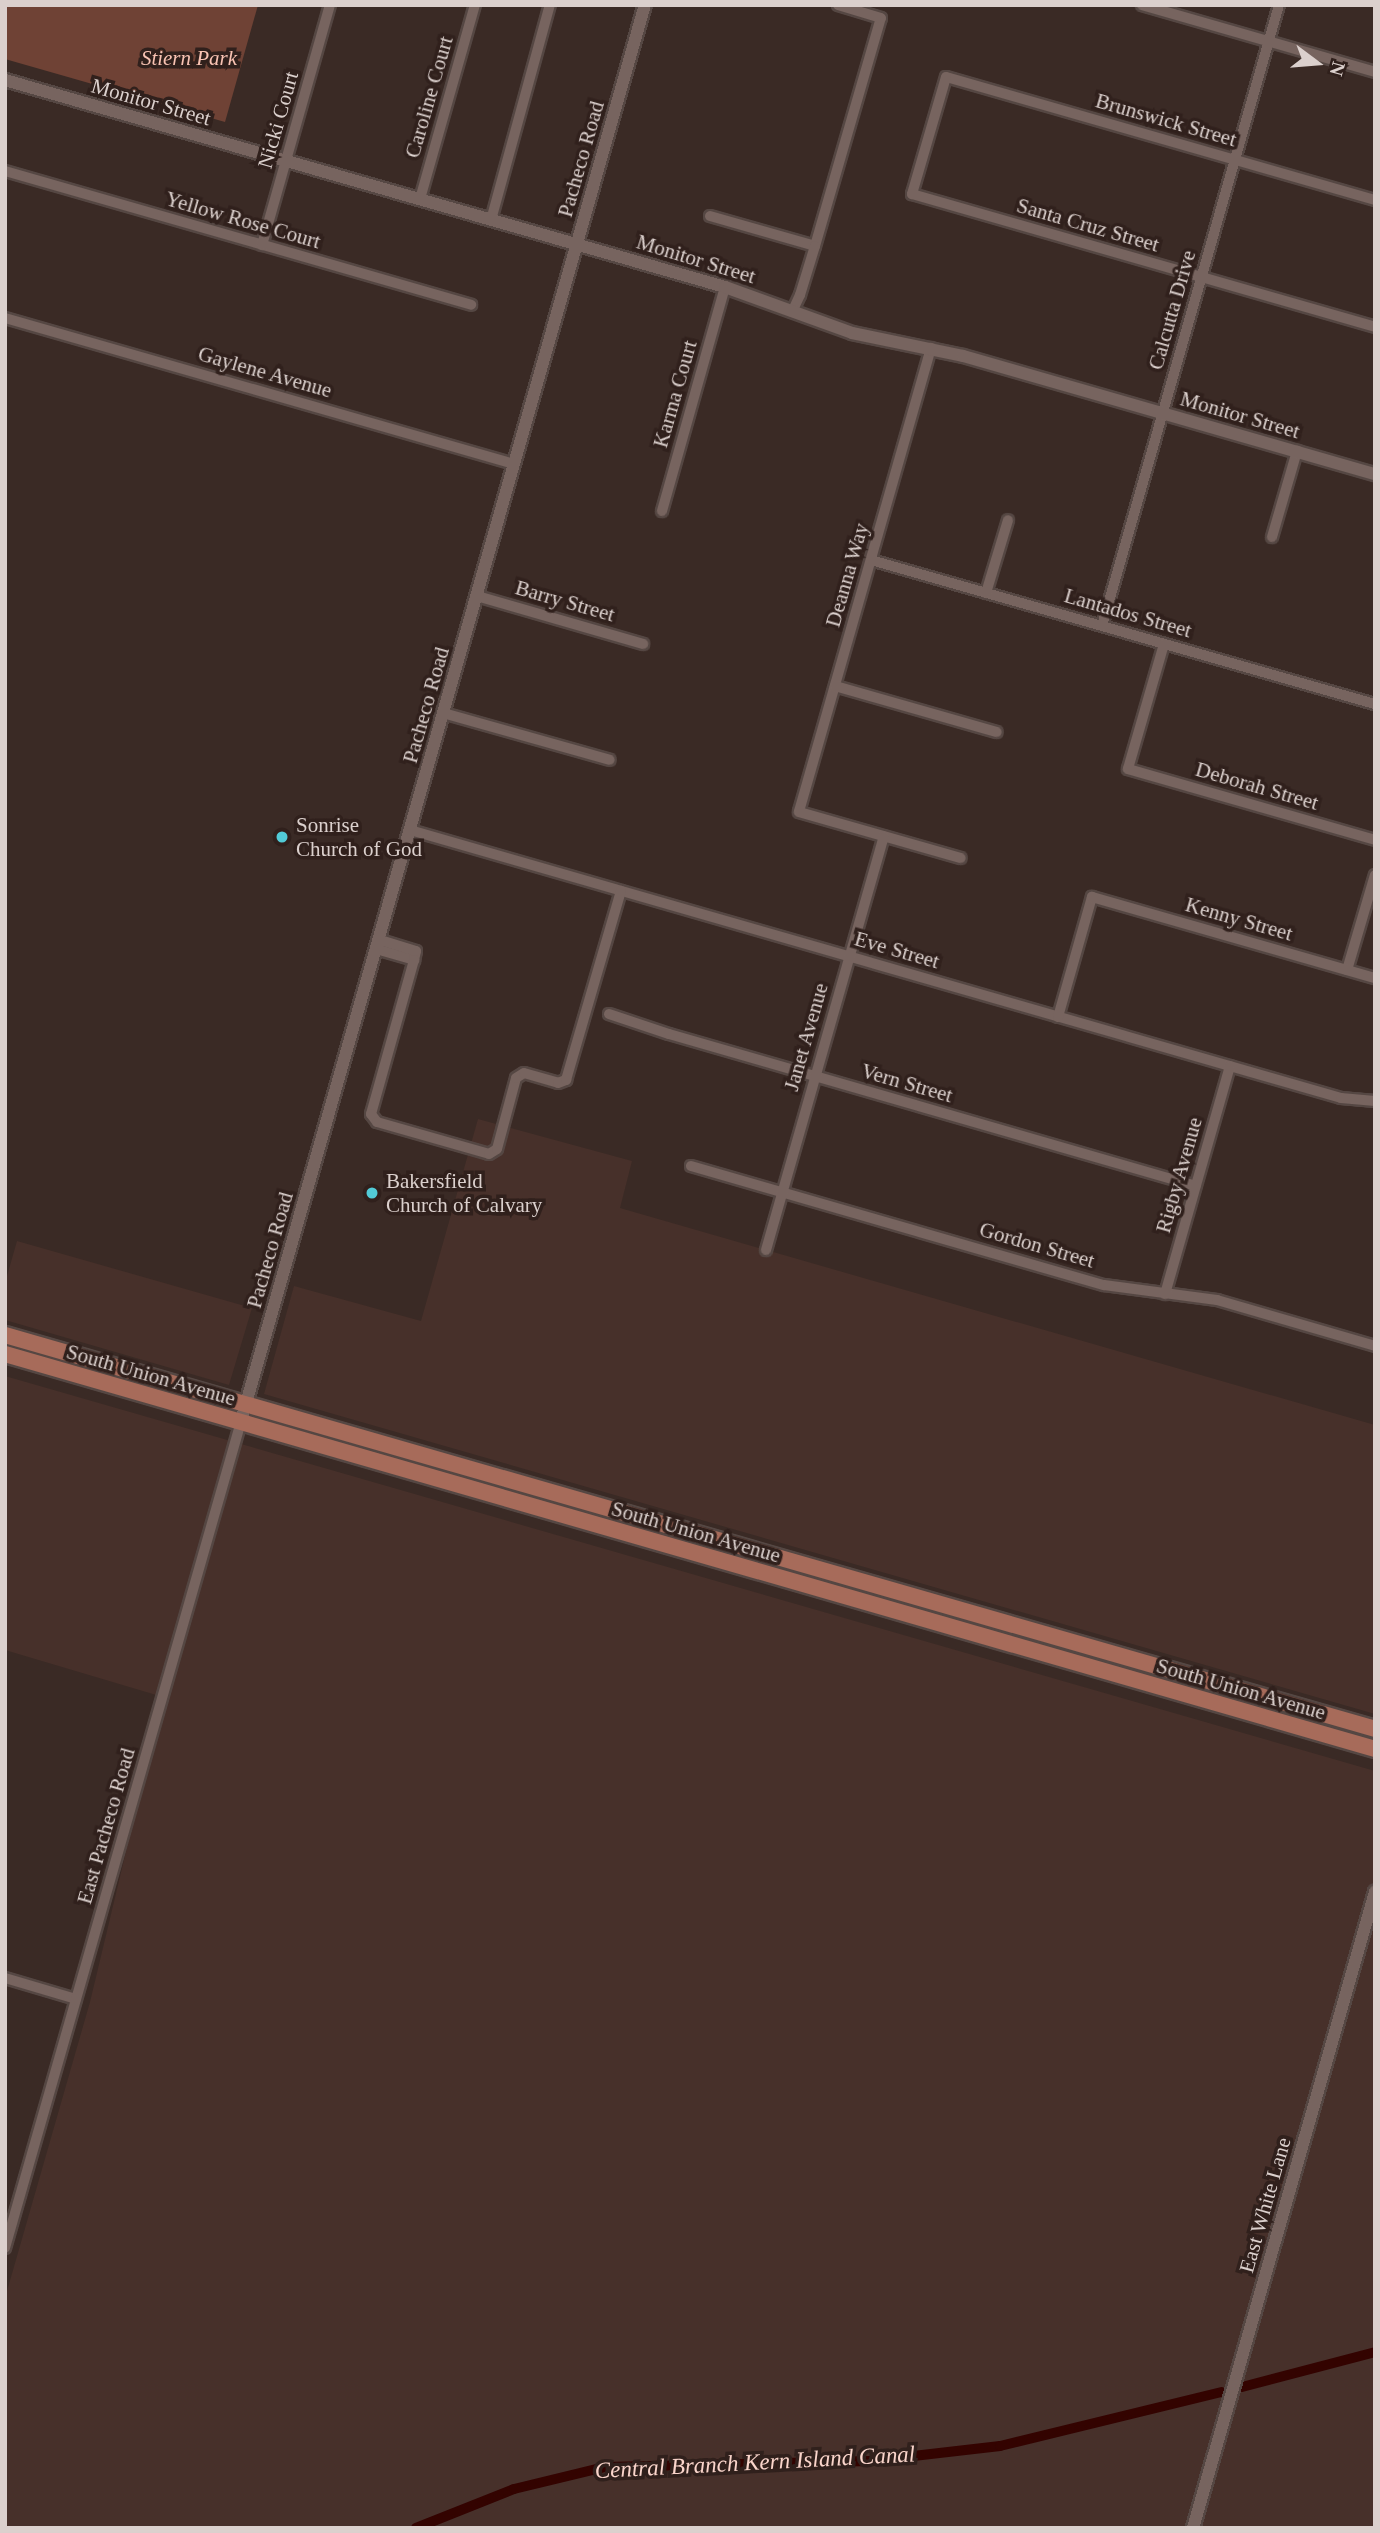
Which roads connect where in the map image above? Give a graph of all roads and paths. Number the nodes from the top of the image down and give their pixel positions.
1 (330, 5) edge
2 (475, 5) edge
3 (550, 5) edge
4 (645, 5) edge
5 (838, 5) edge
6 (1142, 5) edge
7 (1279, 5) edge
8 (1269, 42) junction
9 (1375, 72) edge
10 (5, 80) edge
11 (1235, 160) junction
12 (286, 161) junction
13 (5, 172) edge
14 (912, 194) joint
15 (419, 199) junction
16 (1375, 200) edge
17 (710, 216) dead end
18 (491, 220) junction
19 (577, 244) junction
20 (262, 245) junction
21 (815, 246) junction
22 (1202, 278) junction
23 (725, 287) junction
24 (471, 305) dead end
25 (792, 312) junction
26 (5, 318) edge
27 (1375, 327) edge
28 (932, 348) junction
29 (1163, 413) junction
30 (1297, 452) junction
31 (514, 464) junction
32 (1375, 474) edge
33 (662, 511) dead end
34 (1008, 520) dead end
35 (1272, 537) dead end
36 (871, 559) junction
37 (986, 593) junction
38 (477, 596) junction
39 (1102, 626) junction
40 (643, 644) dead end
41 (1164, 644) junction
42 (835, 686) junction
43 (1375, 704) edge
44 (443, 713) junction
45 (997, 732) dead end
46 (610, 760) dead end
47 (410, 830) junction
48 (884, 836) junction
49 (1375, 840) edge
50 (961, 858) dead end
51 (1375, 875) edge
52 (621, 891) junction
53 (377, 945) junction
54 (849, 957) junction
55 (1347, 970) junction
56 (1375, 978) edge
57 (609, 1014) dead end
58 (1058, 1017) junction
59 (1230, 1066) junction
60 (815, 1077) junction
61 (1375, 1101) edge
62 (691, 1166) dead end
63 (1196, 1186) junction
64 (782, 1192) junction
65 (766, 1250) dead end
66 (1165, 1294) junction
67 (5, 1335) edge
68 (5, 1345) edge
69 (1375, 1346) edge
70 (5, 1354) edge
71 (76, 1356) junction
72 (244, 1414) junction
73 (679, 1549) junction
74 (773, 1556) junction
75 (837, 1594) junction
76 (934, 1603) junction
77 (994, 1639) junction
78 (1091, 1648) junction
79 (1154, 1686) junction
80 (1252, 1694) junction
81 (1375, 1729) edge
82 (1375, 1749) edge
83 (1375, 1892) edge
84 (5, 1978) edge
85 (76, 1998) junction
86 (5, 2248) edge
87 (1193, 2528) edge

1 - 12 street, Nicki Court
2 - 15 street, Caroline Court
3 - 18 street
4 - 19 street, Pacheco Road
5 - 21 street
6 - 8 street
7 - 8 street, Calcutta Drive
8 - 9 street
8 - 11 street, Calcutta Drive
10 - 12 street, Monitor Street
11 - 14 street, Brunswick Street
11 - 16 street, Brunswick Street
11 - 22 street, Calcutta Drive
12 - 15 street, Monitor Street
12 - 20 street, Nicki Court
13 - 20 street, Yellow Rose Court
14 - 22 street, Santa Cruz Street
15 - 18 street, Monitor Street
17 - 21 street
18 - 19 street, Monitor Street
19 - 23 street, Monitor Street
19 - 31 street, Pacheco Road
20 - 24 street, Yellow Rose Court
21 - 25 street
22 - 27 street, Santa Cruz Street
22 - 29 street, Calcutta Drive
23 - 25 street, Monitor Street
23 - 33 street, Karma Court
25 - 28 street, Monitor Street
26 - 31 street, Gaylene Avenue
28 - 29 street, Monitor Street
28 - 36 street, Deanna Way
29 - 30 street, Monitor Street
29 - 39 street, Calcutta Drive
30 - 32 street, Monitor Street
30 - 35 street
31 - 38 street, Pacheco Road
34 - 37 street
36 - 37 street, Lantados Street
36 - 42 street, Deanna Way
37 - 39 street, Lantados Street
38 - 40 street, Barry Street
38 - 44 street, Pacheco Road
39 - 41 street, Lantados Street
41 - 43 street, Lantados Street
41 - 49 street, Deborah Street
42 - 45 street
42 - 48 street, Deanna Way
44 - 46 street
44 - 47 street, Pacheco Road
47 - 52 street, Eve Street
47 - 53 street, Pacheco Road
48 - 50 street
48 - 54 street, Janet Avenue
51 - 55 street
52 - 53 street
52 - 54 street, Eve Street
53 - 72 street, Pacheco Road
54 - 58 street, Eve Street
54 - 60 street, Janet Avenue
55 - 56 street, Kenny Street
55 - 58 street, Kenny Street
57 - 60 street, Vern Street
58 - 59 street, Eve Street
59 - 61 street, Eve Street
59 - 63 street, Rigby Avenue
60 - 63 street, Vern Street
60 - 64 street, Janet Avenue
62 - 64 street, Gordon Street
63 - 66 street, Rigby Avenue
64 - 65 street, Janet Avenue
64 - 66 street, Gordon Street
66 - 69 street, Gordon Street
67 - 71 main road, South Union Avenue
68 - 71 main road
70 - 72 main road, South Union Avenue
71 - 72 main road, South Union Avenue
72 - 73 main road, South Union Avenue
72 - 74 main road, South Union Avenue
72 - 85 street, East Pacheco Road
73 - 74 main road
73 - 75 main road, South Union Avenue
74 - 76 main road, South Union Avenue
75 - 76 main road
75 - 77 main road, South Union Avenue
76 - 78 main road, South Union Avenue
77 - 78 main road
77 - 79 main road, South Union Avenue
78 - 80 main road, South Union Avenue
79 - 80 main road
79 - 82 main road, South Union Avenue
80 - 81 main road, South Union Avenue
83 - 87 street, East White Lane
84 - 85 street
85 - 86 street, East Pacheco Road

